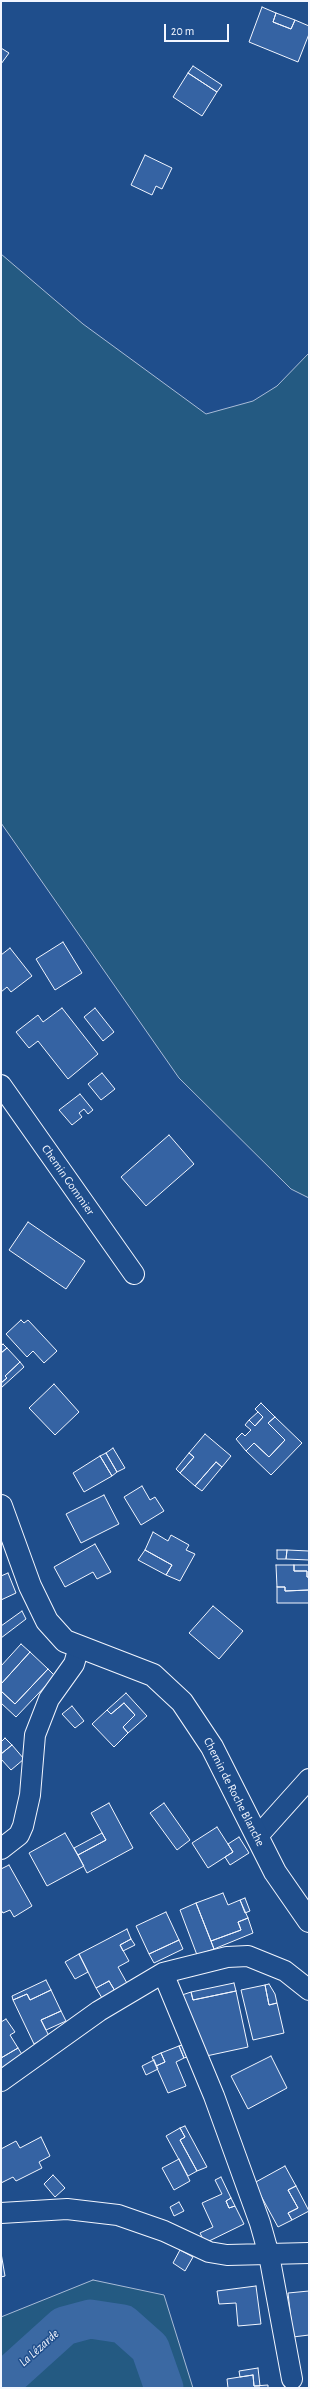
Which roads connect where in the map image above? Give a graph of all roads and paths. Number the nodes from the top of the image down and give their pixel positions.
1 (1, 1085) edge
2 (134, 1274) dead end
3 (1, 1506) edge
4 (79, 1647) junction
5 (309, 1779) edge
6 (257, 1837) junction
7 (1, 1849) edge
8 (309, 1921) edge
9 (163, 1973) junction
10 (309, 1990) edge
11 (1, 2081) edge
12 (1, 2213) edge
13 (309, 2253) edge
14 (269, 2255) junction
15 (292, 2379) dead end

1 - 2 street, Chemin Gommier
3 - 4 main road, Chemin de Roche Blanche
4 - 6 main road, Chemin de Roche Blanche
4 - 7 street
5 - 6 street
6 - 8 main road, Chemin de Roche Blanche
9 - 10 street
9 - 11 street
9 - 14 street
12 - 14 street
13 - 14 street
14 - 15 street

